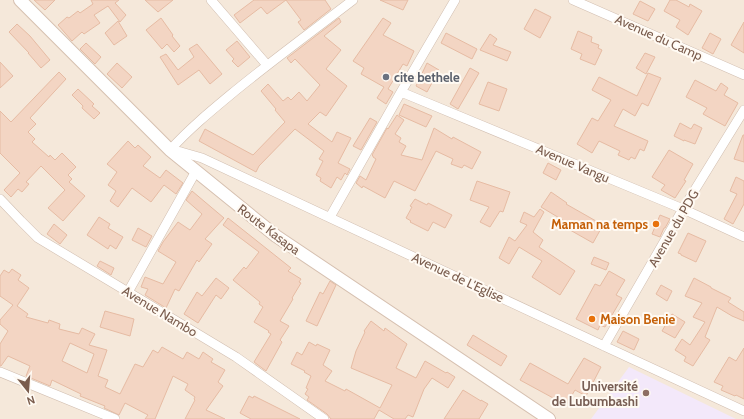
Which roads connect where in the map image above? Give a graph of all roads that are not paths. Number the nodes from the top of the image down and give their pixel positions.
1 (20, 0) edge
2 (211, 0) edge
3 (353, 0) edge
4 (455, 0) edge
5 (573, 0) edge
6 (267, 65) junction
7 (744, 75) edge
8 (401, 92) junction
9 (744, 110) edge
10 (170, 150) junction
11 (196, 171) junction
12 (0, 199) edge
13 (683, 209) junction
14 (330, 217) junction
15 (744, 237) edge
16 (128, 292) junction
17 (604, 346) junction
18 (0, 372) edge
19 (744, 411) edge
20 (115, 419) edge
21 (324, 419) edge
22 (549, 419) edge

1 - 10 main road, Route Kasapa
2 - 6 street
3 - 6 street
4 - 8 street
5 - 7 street, Avenue du Camp
6 - 10 street
8 - 13 street, Avenue Vangu
8 - 14 street
9 - 13 street, Avenue du PDG
10 - 11 main road, Route Kasapa
10 - 14 street, Avenue de L'Eglise
11 - 16 street
11 - 22 main road, Route Kasapa
12 - 16 street, Avenue Nambo
13 - 15 street, Avenue Vangu
13 - 17 street, Avenue du PDG
14 - 17 street, Avenue de L'Eglise
16 - 21 street, Avenue Nambo
17 - 19 street, Avenue de L'Eglise
18 - 20 street

